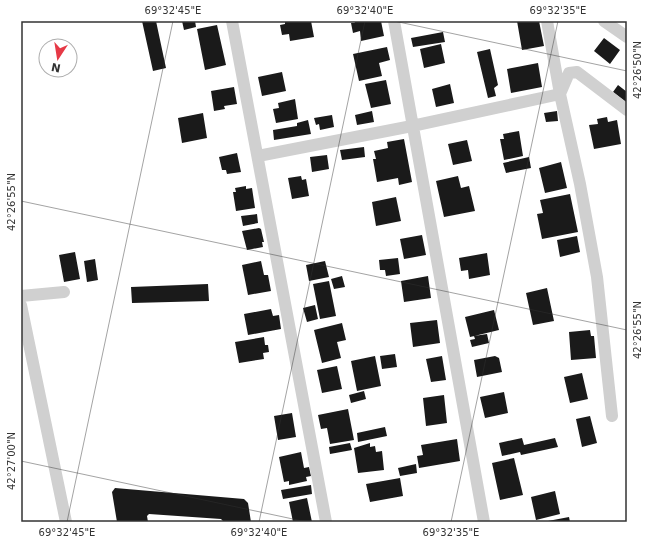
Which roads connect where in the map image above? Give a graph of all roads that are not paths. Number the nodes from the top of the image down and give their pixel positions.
1 (232, 21) edge
2 (394, 21) edge
3 (547, 21) edge
4 (604, 21) edge
5 (627, 37) edge
6 (560, 94) junction
7 (627, 110) edge
8 (412, 126) junction
9 (258, 156) junction
10 (64, 292) dead end
11 (21, 296) edge
12 (21, 306) edge
13 (612, 416) dead end
14 (66, 522) edge
15 (326, 522) edge
16 (484, 522) edge

1 - 9 street
2 - 8 street
3 - 6 street
4 - 5 street
6 - 7 street
6 - 8 street
6 - 13 street
8 - 9 street
8 - 16 street
9 - 15 street
10 - 11 street
12 - 14 street

